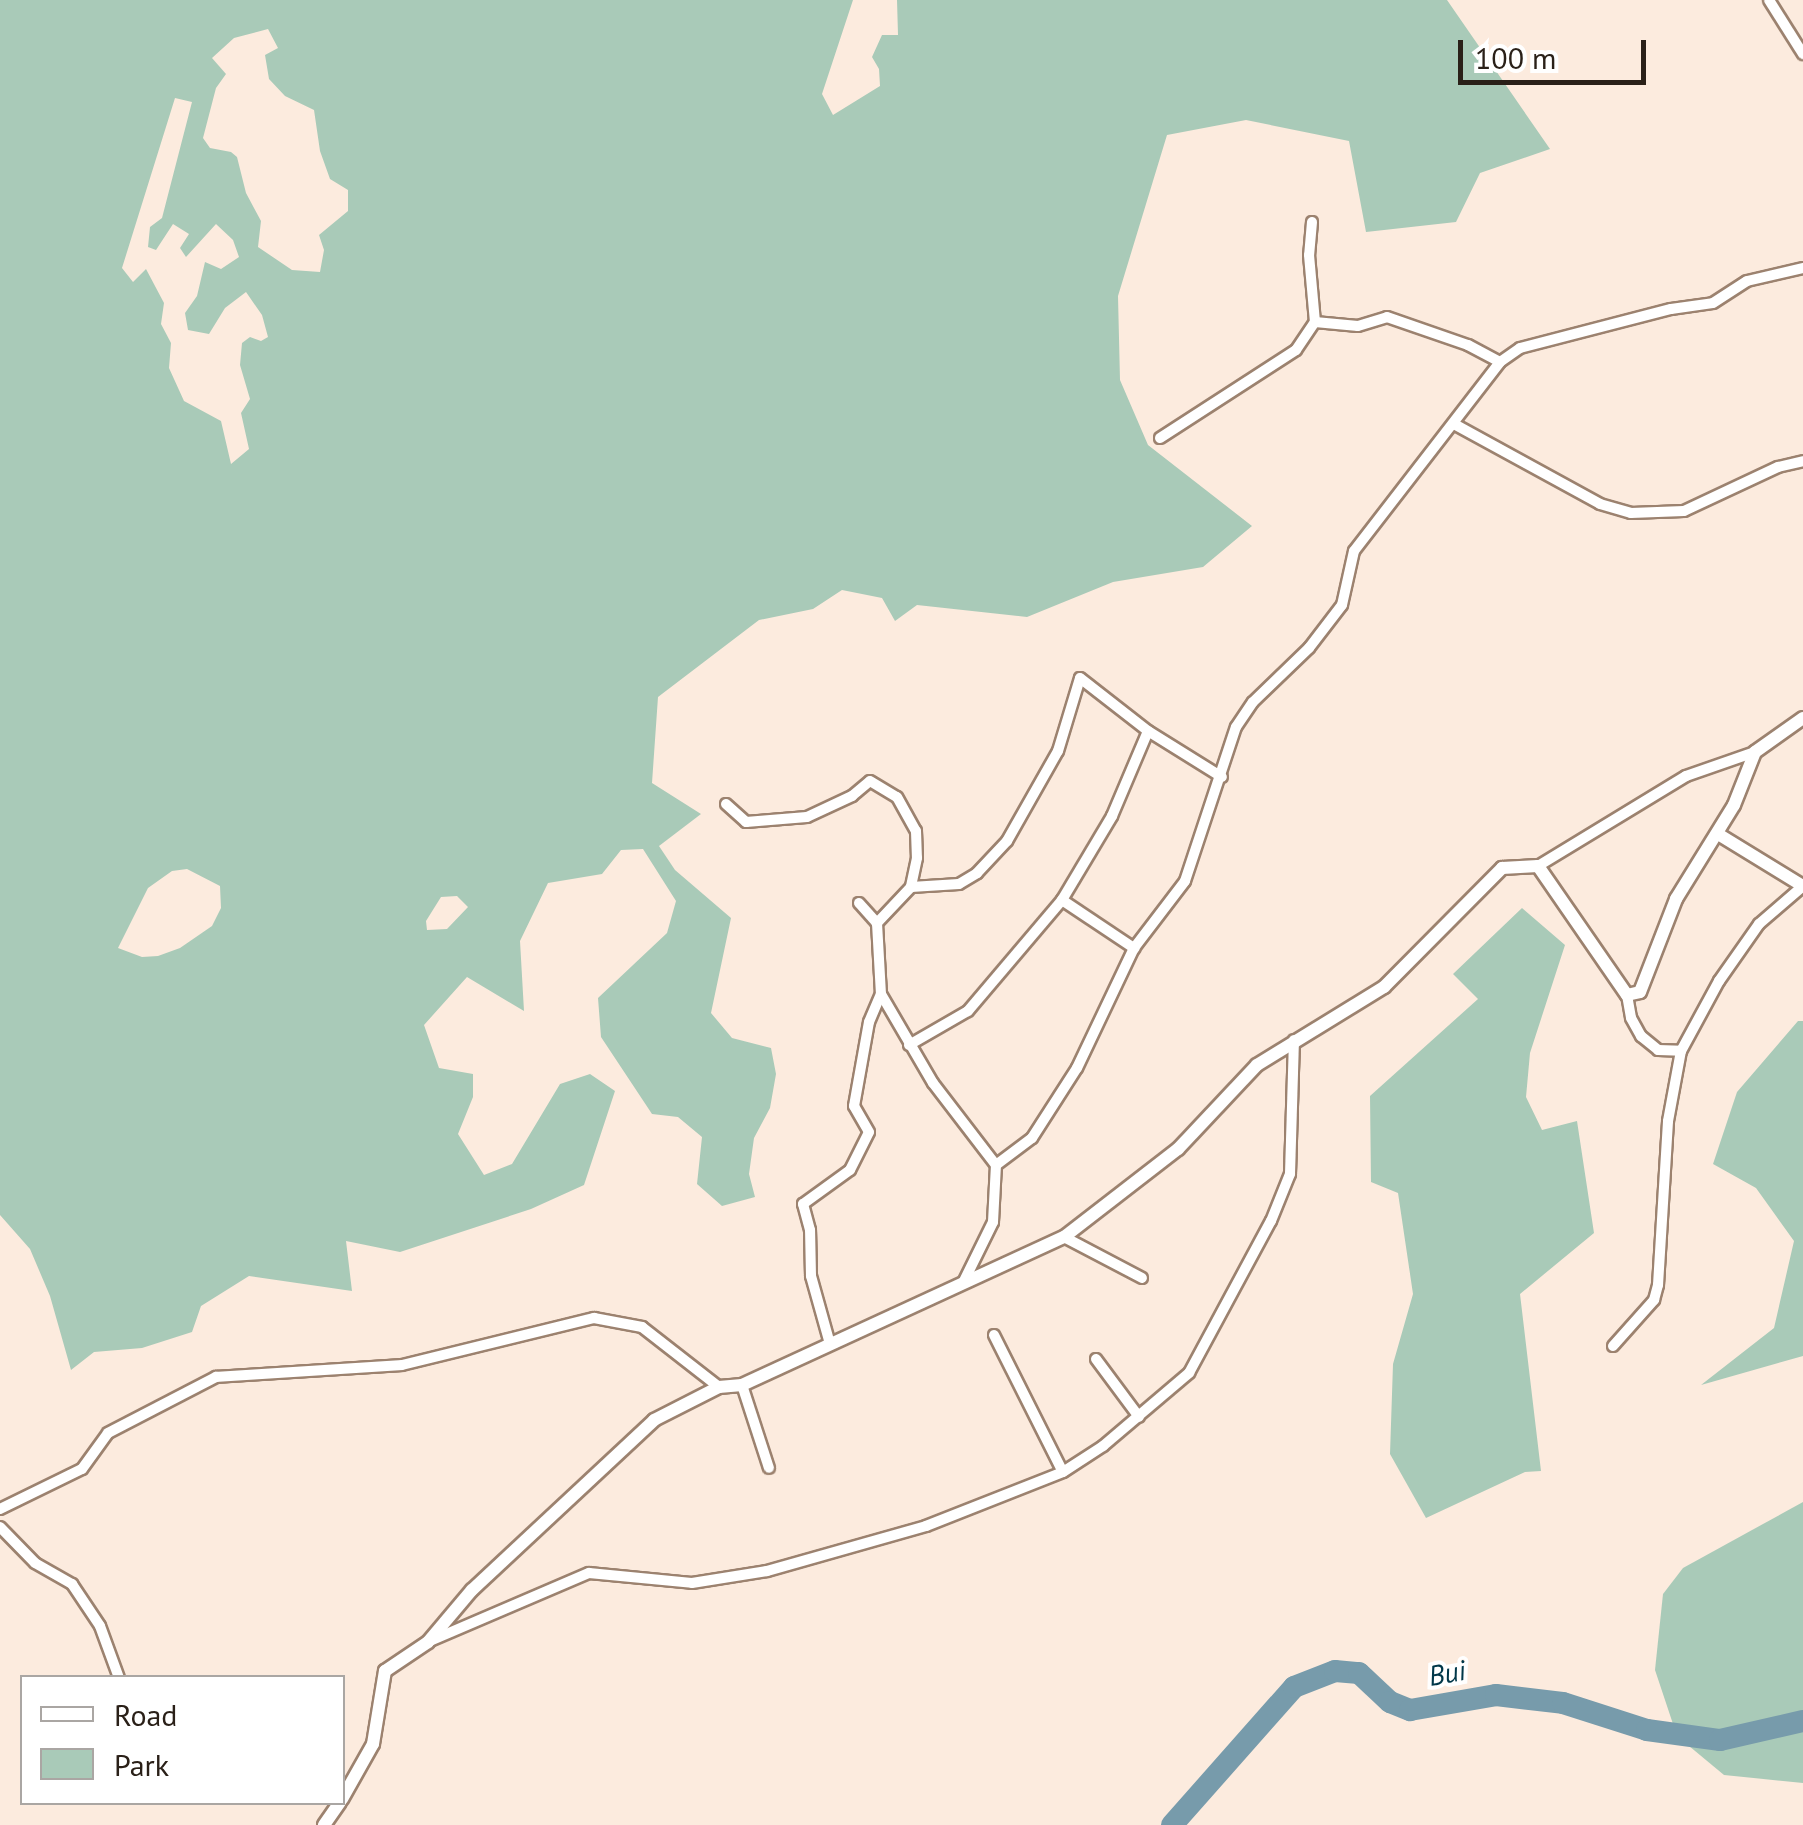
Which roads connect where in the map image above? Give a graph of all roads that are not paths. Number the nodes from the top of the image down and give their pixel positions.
1 (1769, 0) edge
2 (1803, 54) edge
3 (1312, 222) dead end
4 (1803, 268) edge
5 (1315, 322) junction
6 (1500, 362) junction
7 (1454, 424) junction
8 (1160, 438) dead end
9 (1803, 461) edge
10 (1803, 718) edge
11 (1148, 731) junction
12 (1755, 752) junction
13 (1222, 777) junction
14 (726, 804) dead end
15 (1718, 834) junction
16 (1538, 866) junction
17 (1803, 886) edge
18 (911, 887) junction
19 (1062, 900) junction
20 (859, 903) dead end
21 (877, 923) junction
22 (1134, 948) junction
23 (882, 994) junction
24 (1627, 994) junction
25 (1294, 1039) junction
26 (910, 1045) junction
27 (1681, 1051) junction
28 (996, 1165) junction
29 (1064, 1237) junction
30 (1142, 1278) dead end
31 (963, 1282) junction
32 (994, 1335) dead end
33 (830, 1344) junction
34 (1613, 1346) dead end
35 (1096, 1360) dead end
36 (742, 1384) junction
37 (720, 1386) junction
38 (1138, 1417) junction
39 (769, 1468) dead end
40 (1063, 1472) junction
41 (0, 1509) edge
42 (0, 1527) edge
43 (428, 1642) junction
44 (118, 1675) edge
45 (345, 1794) edge

1 - 2 street
3 - 5 street
4 - 6 street
5 - 6 street
5 - 8 street
6 - 7 street
7 - 9 street
7 - 13 street
10 - 12 street
11 - 13 street
11 - 18 street
11 - 19 street
12 - 15 street
12 - 16 street
13 - 22 street
14 - 18 street
15 - 17 street
15 - 24 street
16 - 24 street
16 - 25 street
17 - 27 street
18 - 21 street
19 - 22 street
19 - 26 street
20 - 21 street
21 - 23 street
22 - 28 street
23 - 26 street
23 - 33 street
24 - 27 street
25 - 29 street
25 - 38 street
26 - 28 street
27 - 34 street
28 - 31 street
29 - 30 street
29 - 31 street
31 - 33 street
32 - 40 street
33 - 36 street
35 - 38 street
36 - 37 street
36 - 39 street
37 - 41 street
37 - 43 street
38 - 40 street
40 - 43 street
42 - 44 street
43 - 45 street

